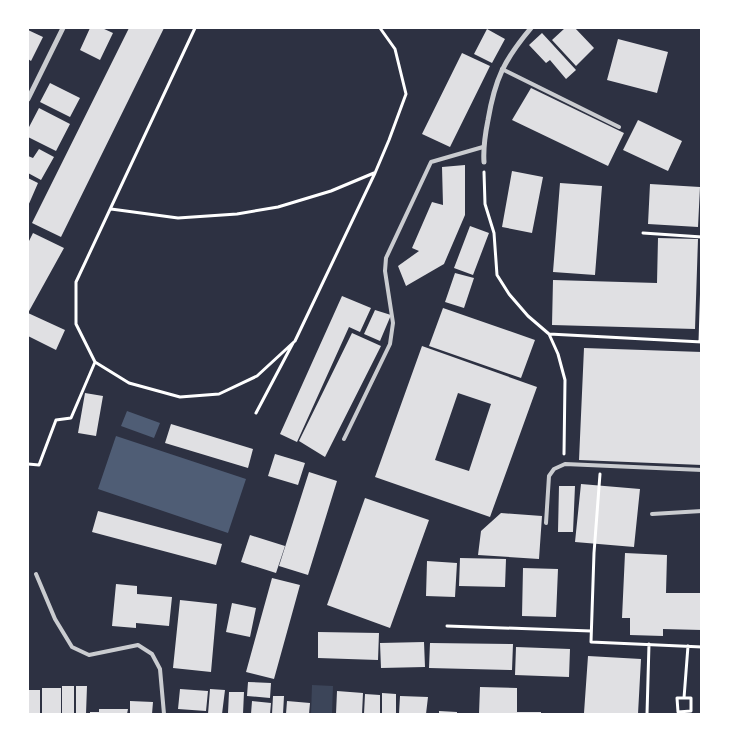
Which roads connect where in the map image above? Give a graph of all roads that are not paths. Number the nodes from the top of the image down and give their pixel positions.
1 (63, 28) edge
2 (531, 28) edge
3 (502, 69) junction
4 (28, 99) edge
5 (619, 127) dead end
6 (483, 147) junction
7 (484, 162) road end
8 (344, 439) dead end
9 (702, 470) edge
10 (702, 511) edge
11 (652, 514) dead end
12 (546, 523) dead end
13 (36, 574) dead end
14 (164, 714) edge

1 - 4 street
2 - 3 street
3 - 5 lane
3 - 6 street
6 - 7 street
6 - 8 lane
9 - 12 lane
10 - 11 lane
13 - 14 lane

